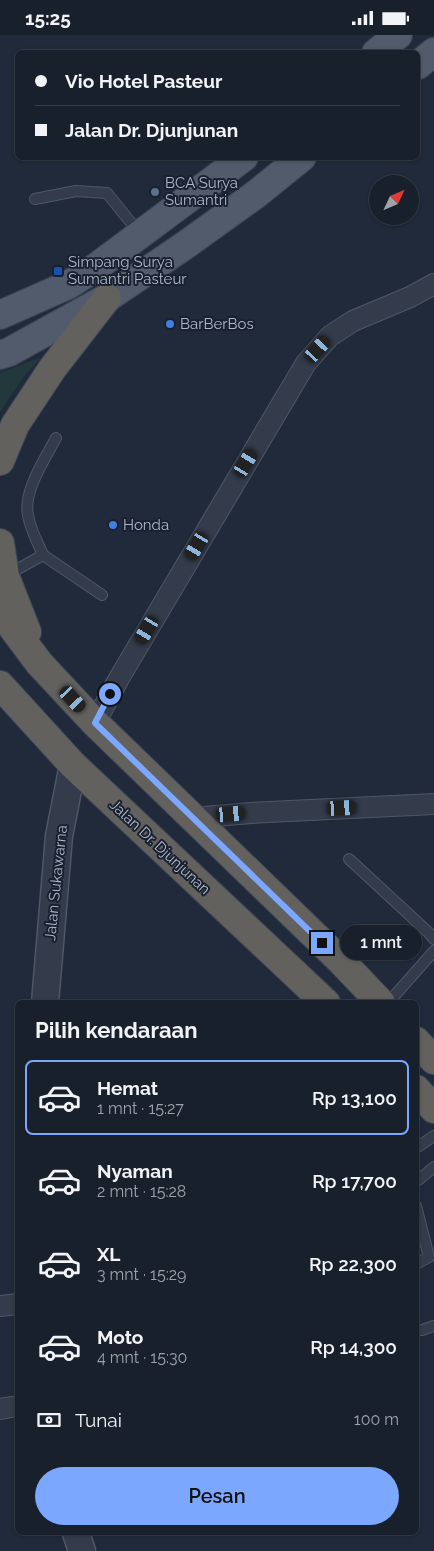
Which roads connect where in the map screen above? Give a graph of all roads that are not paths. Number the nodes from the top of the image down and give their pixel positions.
1 (398, 35) edge
2 (380, 50) edge
3 (434, 52) edge
4 (420, 63) edge
5 (240, 160) edge
6 (298, 160) edge
7 (35, 199) dead end
8 (141, 235) junction
9 (434, 283) edge
10 (108, 298) junction
11 (0, 315) edge
12 (0, 355) edge
13 (56, 438) dead end
14 (0, 461) edge
15 (0, 543) edge
16 (43, 555) junction
17 (5, 576) junction
18 (102, 595) dead end
19 (0, 611) edge
20 (40, 663) junction
21 (0, 685) edge
22 (95, 723) junction
23 (73, 765) junction
24 (434, 804) edge
25 (192, 818) junction
26 (349, 859) dead end
27 (434, 939) edge
28 (434, 951) edge
29 (45, 1000) edge
30 (323, 1000) edge
31 (378, 1000) edge
32 (391, 1000) edge
33 (419, 1044) edge
34 (434, 1060) edge
35 (419, 1092) edge
36 (434, 1109) edge
37 (434, 1136) edge
38 (419, 1146) edge
39 (434, 1167) edge
40 (419, 1180) edge
41 (419, 1217) edge
42 (431, 1259) edge
43 (419, 1263) edge
44 (15, 1304) edge
45 (0, 1306) edge
46 (434, 1326) edge
47 (419, 1330) edge
48 (15, 1406) edge
49 (0, 1409) edge
50 (77, 1535) edge
51 (82, 1551) edge

1 - 2 main road
3 - 4 main road
5 - 8 main road
6 - 10 main road
7 - 8 lane
8 - 11 main road
9 - 22 street
10 - 12 main road
10 - 14 highway
13 - 16 lane
15 - 17 highway
16 - 17 lane
16 - 18 lane
17 - 20 highway
19 - 20 highway
20 - 22 highway
21 - 23 highway, Jalan Dr. Djunjunan
22 - 25 highway
23 - 29 street, Jalan Sukawarna
23 - 30 highway, Jalan Dr. Djunjunan
24 - 25 street
25 - 31 highway
26 - 27 lane
28 - 32 lane
33 - 34 highway
35 - 36 highway
37 - 38 lane
39 - 40 lane
41 - 42 lane
42 - 43 lane
44 - 45 street
46 - 47 lane
48 - 49 street
50 - 51 street

